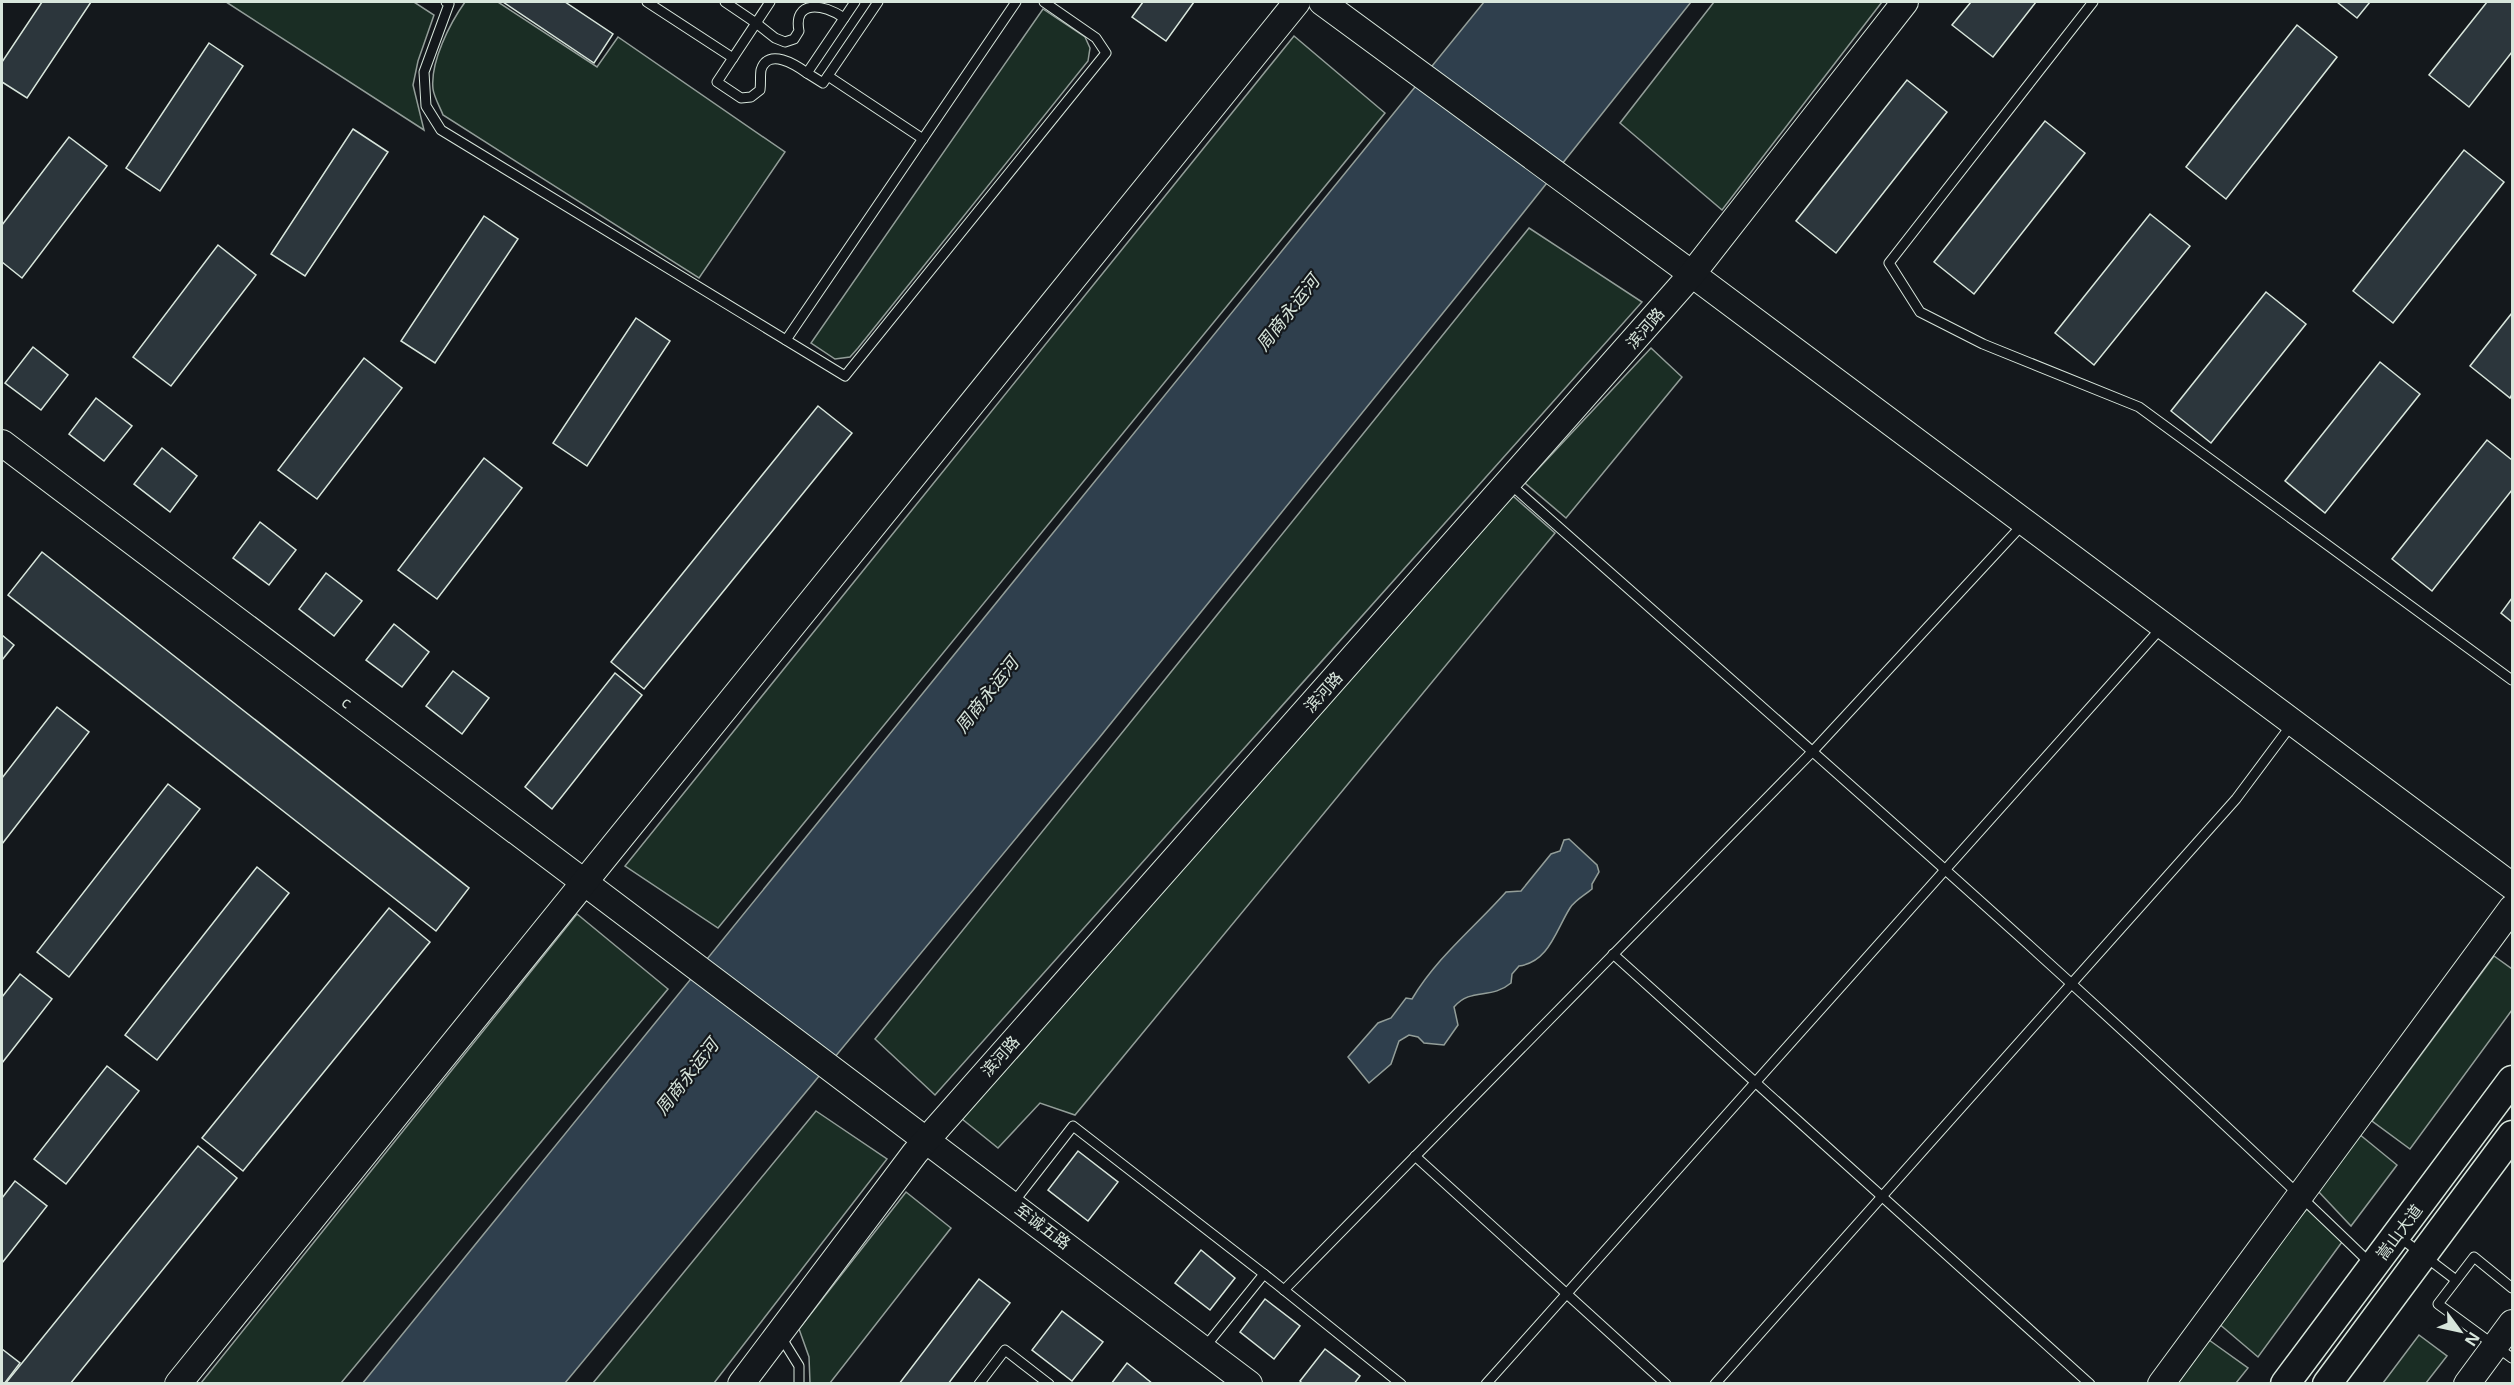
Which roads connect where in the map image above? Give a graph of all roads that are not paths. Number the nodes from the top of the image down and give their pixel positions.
1 (446, 2) edge
2 (725, 2) edge
3 (770, 2) edge
4 (855, 2) edge
5 (878, 2) edge
6 (1016, 2) edge
7 (1044, 2) edge
8 (1297, 2) edge
9 (1322, 2) edge
10 (1905, 2) edge
11 (2093, 2) edge
12 (651, 3) edge
13 (844, 18) junction
14 (756, 22) junction
15 (733, 58) junction
16 (807, 73) junction
17 (828, 76) junction
18 (922, 140) junction
19 (1692, 274) junction
20 (786, 340) junction
21 (2, 443) edge
22 (1508, 483) junction
23 (2025, 522) junction
24 (2163, 625) junction
25 (2512, 680) edge
26 (2293, 723) junction
27 (1812, 752) junction
28 (1946, 870) junction
29 (586, 882) junction
30 (2512, 886) edge
31 (2512, 908) edge
32 (1613, 954) junction
33 (2071, 986) junction
34 (836, 1072) joint
35 (2512, 1080) edge
36 (1755, 1083) junction
37 (2512, 1135) edge
38 (928, 1138) junction
39 (1415, 1156) junction
40 (2300, 1195) junction
41 (1882, 1197) junction
42 (1013, 1203) junction
43 (2396, 1235) junction
44 (2422, 1255) junction
45 (2373, 1266) junction
46 (1264, 1274) junction
47 (2456, 1280) junction
48 (2512, 1288) edge
49 (1284, 1290) junction
50 (1566, 1294) junction
51 (2512, 1323) edge
52 (779, 1333) junction
53 (1204, 1349) junction
54 (2504, 1353) edge
55 (178, 1383) edge
56 (741, 1383) edge
57 (799, 1383) edge
58 (979, 1383) edge
59 (1048, 1383) edge
60 (1249, 1383) edge
61 (1401, 1383) edge
62 (1486, 1383) edge
63 (1666, 1383) edge
64 (1715, 1383) edge
65 (2090, 1383) edge
66 (2161, 1383) edge
67 (2285, 1383) edge
68 (2326, 1383) edge
69 (2467, 1383) edge

1 - 20 lane
2 - 14 lane
3 - 14 lane
4 - 13 lane
5 - 17 lane
6 - 18 lane
7 - 20 lane
8 - 29 street
9 - 19 street
10 - 19 street, 滨河路
11 - 25 lane
12 - 15 lane
13 - 14 lane
13 - 16 lane
14 - 15 lane
15 - 16 lane
16 - 17 lane
17 - 18 lane
18 - 20 lane
19 - 22 street, 滨河路
19 - 23 street
21 - 29 street, c
22 - 27 lane
22 - 38 street, 滨河路
23 - 24 street
23 - 27 lane
24 - 26 street
24 - 28 lane
26 - 30 street
26 - 33 lane
27 - 28 lane
27 - 32 lane
28 - 33 lane
28 - 36 lane
29 - 34 street, c
29 - 55 street
31 - 40 street
32 - 36 lane
32 - 39 lane
33 - 40 lane
33 - 41 lane
34 - 38 street, 至诚五路
35 - 43 main road, 嵩山大道
36 - 41 lane
36 - 50 lane
37 - 44 main road, 嵩山大道
38 - 42 street, 至诚五路
38 - 52 street, 滨河路
39 - 49 lane
39 - 50 lane
40 - 45 lane
40 - 66 street
41 - 64 lane
41 - 65 lane
42 - 46 lane
42 - 53 street, 至诚五路
43 - 44 lane
43 - 45 main road, 嵩山大道
44 - 47 lane
44 - 68 main road, 嵩山大道
45 - 67 main road, 嵩山大道
46 - 49 lane
46 - 53 lane
47 - 48 lane
47 - 54 lane
49 - 61 lane
50 - 62 lane
50 - 63 lane
51 - 54 street
52 - 56 street, 滨河路
52 - 57 lane
53 - 60 street, 至诚五路
54 - 69 street
58 - 59 lane

